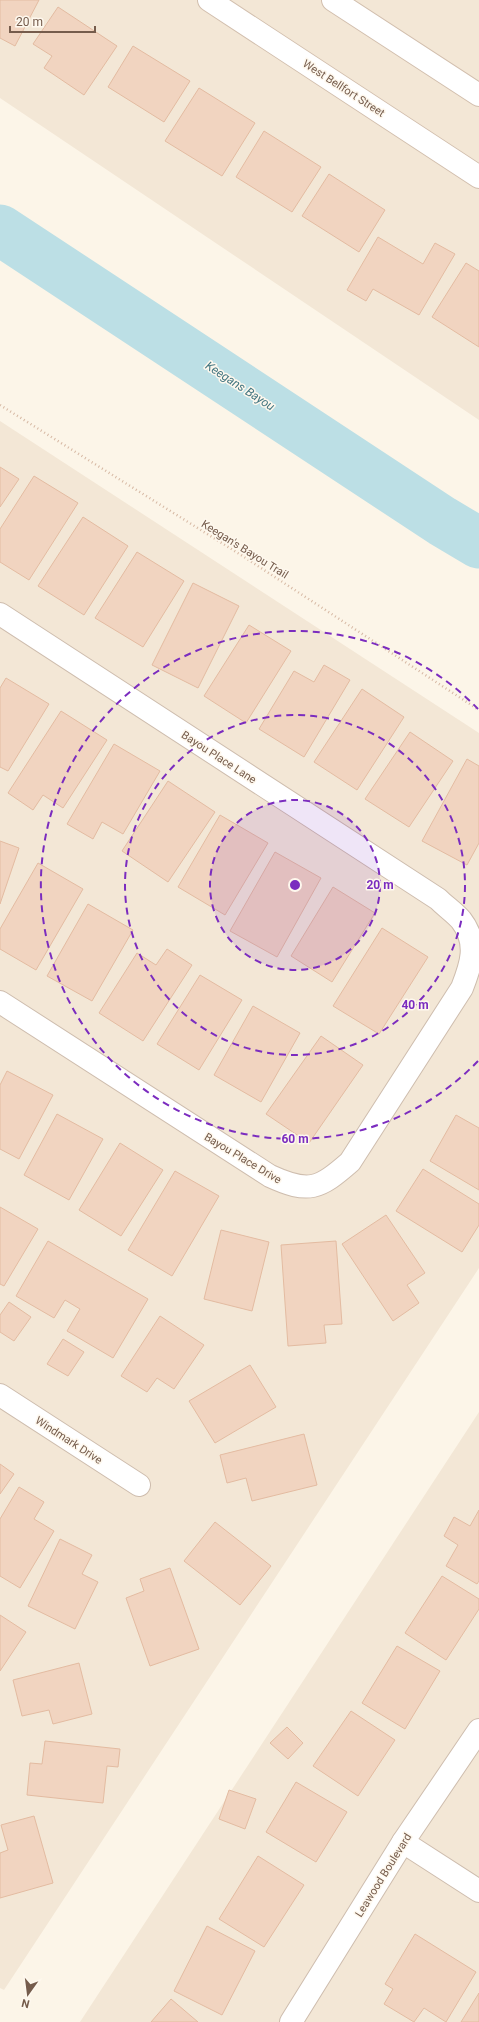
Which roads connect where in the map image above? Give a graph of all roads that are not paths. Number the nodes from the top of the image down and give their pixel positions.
1 (209, 0) edge
2 (333, 0) edge
3 (479, 95) edge
4 (479, 177) edge
5 (0, 614) edge
6 (438, 900) joint
7 (0, 1002) edge
8 (0, 1394) edge
9 (138, 1485) dead end
10 (479, 1730) edge
11 (403, 1842) junction
12 (479, 1891) edge
13 (291, 2022) edge

1 - 4 street, West Bellfort Street
2 - 3 street
5 - 6 street, Bayou Place Lane
6 - 7 street, Bayou Place Drive
8 - 9 street, Windmark Drive
10 - 11 street, Leawood Boulevard
11 - 12 street
11 - 13 street, Leawood Boulevard

